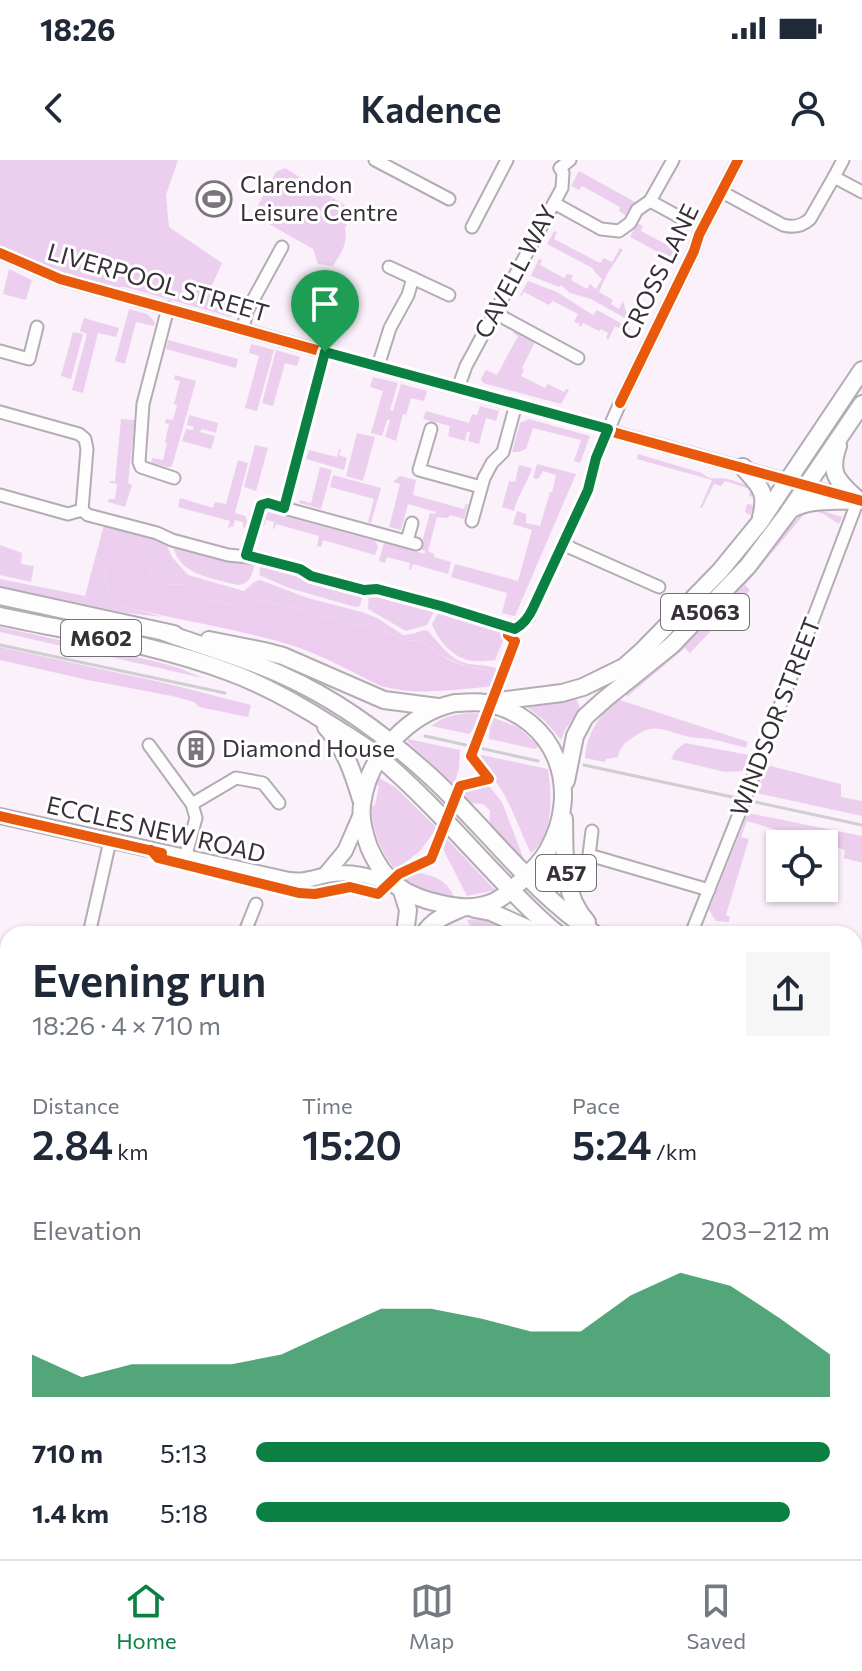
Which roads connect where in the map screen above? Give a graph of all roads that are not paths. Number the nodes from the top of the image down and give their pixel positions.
1 (507, 160) edge
2 (673, 160) edge
3 (738, 160) edge
4 (843, 160) edge
5 (381, 162) edge
6 (561, 163) edge
7 (834, 177) junction
8 (722, 192) junction
9 (862, 192) edge
10 (449, 199) dead end
11 (650, 201) junction
12 (554, 203) junction
13 (685, 220) dead end
14 (472, 227) dead end
15 (282, 247) dead end
16 (0, 253) edge
17 (389, 267) dead end
18 (413, 278) junction
19 (449, 295) dead end
20 (168, 308) junction
21 (495, 313) junction
22 (37, 327) dead end
23 (243, 328) junction
24 (0, 351) edge
25 (325, 352) junction
26 (578, 358) dead end
27 (378, 366) junction
28 (862, 370) edge
29 (458, 388) junction
30 (516, 404) junction
31 (862, 404) edge
32 (0, 412) edge
33 (431, 429) dead end
34 (608, 429) junction
35 (841, 437) junction
36 (743, 467) junction
37 (174, 478) dead end
38 (789, 480) junction
39 (806, 485) junction
40 (481, 487) junction
41 (0, 495) edge
42 (860, 500) edge
43 (284, 508) junction
44 (82, 510) junction
45 (790, 510) junction
46 (472, 521) dead end
47 (760, 522) junction
48 (412, 523) dead end
49 (564, 542) junction
50 (246, 555) junction
51 (659, 587) dead end
52 (0, 596) edge
53 (0, 616) edge
54 (164, 632) junction
55 (484, 703) junction
56 (439, 707) junction
57 (314, 714) junction
58 (385, 738) junction
59 (149, 745) dead end
60 (373, 753) junction
61 (563, 796) junction
62 (279, 803) dead end
63 (192, 804) junction
64 (362, 807) junction
65 (0, 816) edge
66 (592, 831) dead end
67 (110, 841) junction
68 (185, 858) junction
69 (325, 875) junction
70 (525, 877) junction
71 (398, 886) junction
72 (511, 890) junction
73 (709, 890) junction
74 (256, 904) dead end
75 (467, 908) junction
76 (91, 926) edge
77 (247, 926) edge
78 (406, 926) edge
79 (428, 926) edge
80 (522, 926) edge
81 (549, 926) edge
82 (584, 926) edge
83 (590, 926) edge
84 (695, 926) edge

1 - 14 street
2 - 11 street
3 - 8 street, CROSS LANE
4 - 7 street
5 - 10 street
6 - 12 street, CAVELL WAY
7 - 8 street
7 - 9 street
8 - 34 street, CROSS LANE
11 - 12 street
11 - 13 street
12 - 21 street, CAVELL WAY
15 - 23 street
16 - 20 street, LIVERPOOL STREET
17 - 18 street
18 - 19 street
18 - 27 street
20 - 23 street, LIVERPOOL STREET
20 - 37 street
21 - 26 street
21 - 29 street, CAVELL WAY
22 - 24 street
23 - 25 street, LIVERPOOL STREET
25 - 27 street, LIVERPOOL STREET
25 - 43 street
27 - 29 street, LIVERPOOL STREET
28 - 38 highway, A5063
29 - 30 street, LIVERPOOL STREET
30 - 34 street, LIVERPOOL STREET
30 - 40 street
31 - 35 highway, A5063
32 - 44 street
33 - 40 street
34 - 36 street, LIVERPOOL STREET
34 - 49 street, CROSS LANE
35 - 39 highway, A5063
35 - 42 highway
36 - 38 street, LIVERPOOL STREET
36 - 47 highway
38 - 39 street, LIVERPOOL STREET
38 - 47 highway, A5063
39 - 42 street, LIVERPOOL STREET
39 - 45 highway, A5063
40 - 46 street
41 - 44 street
42 - 45 highway
42 - 73 street, WINDSOR STREET, bridge
43 - 48 street
43 - 50 street
44 - 50 street
45 - 61 highway, A5063
47 - 55 highway, A5063
49 - 50 street, CROSS LANE
49 - 51 street
52 - 54 highway, M602
53 - 57 highway, M602
54 - 56 highway, M602
54 - 58 highway, M602
55 - 56 highway
55 - 61 highway
56 - 58 highway
57 - 60 highway, M602
57 - 64 highway, M602
58 - 60 highway
58 - 70 highway, A57
59 - 63 street
60 - 64 highway
60 - 72 highway, A57
61 - 70 highway
61 - 83 highway, A57
62 - 63 street
63 - 68 street
64 - 69 main road
64 - 71 highway
65 - 67 main road, ECCLES NEW ROAD
66 - 73 street
67 - 68 main road, ECCLES NEW ROAD
67 - 76 street
68 - 69 main road, ECCLES NEW ROAD
69 - 71 main road, ECCLES NEW ROAD
70 - 72 highway
70 - 82 highway, A57
71 - 75 highway
71 - 78 highway
72 - 75 highway
72 - 81 highway, A57
73 - 84 street, WINDSOR STREET
74 - 77 street
75 - 79 highway
75 - 80 highway

